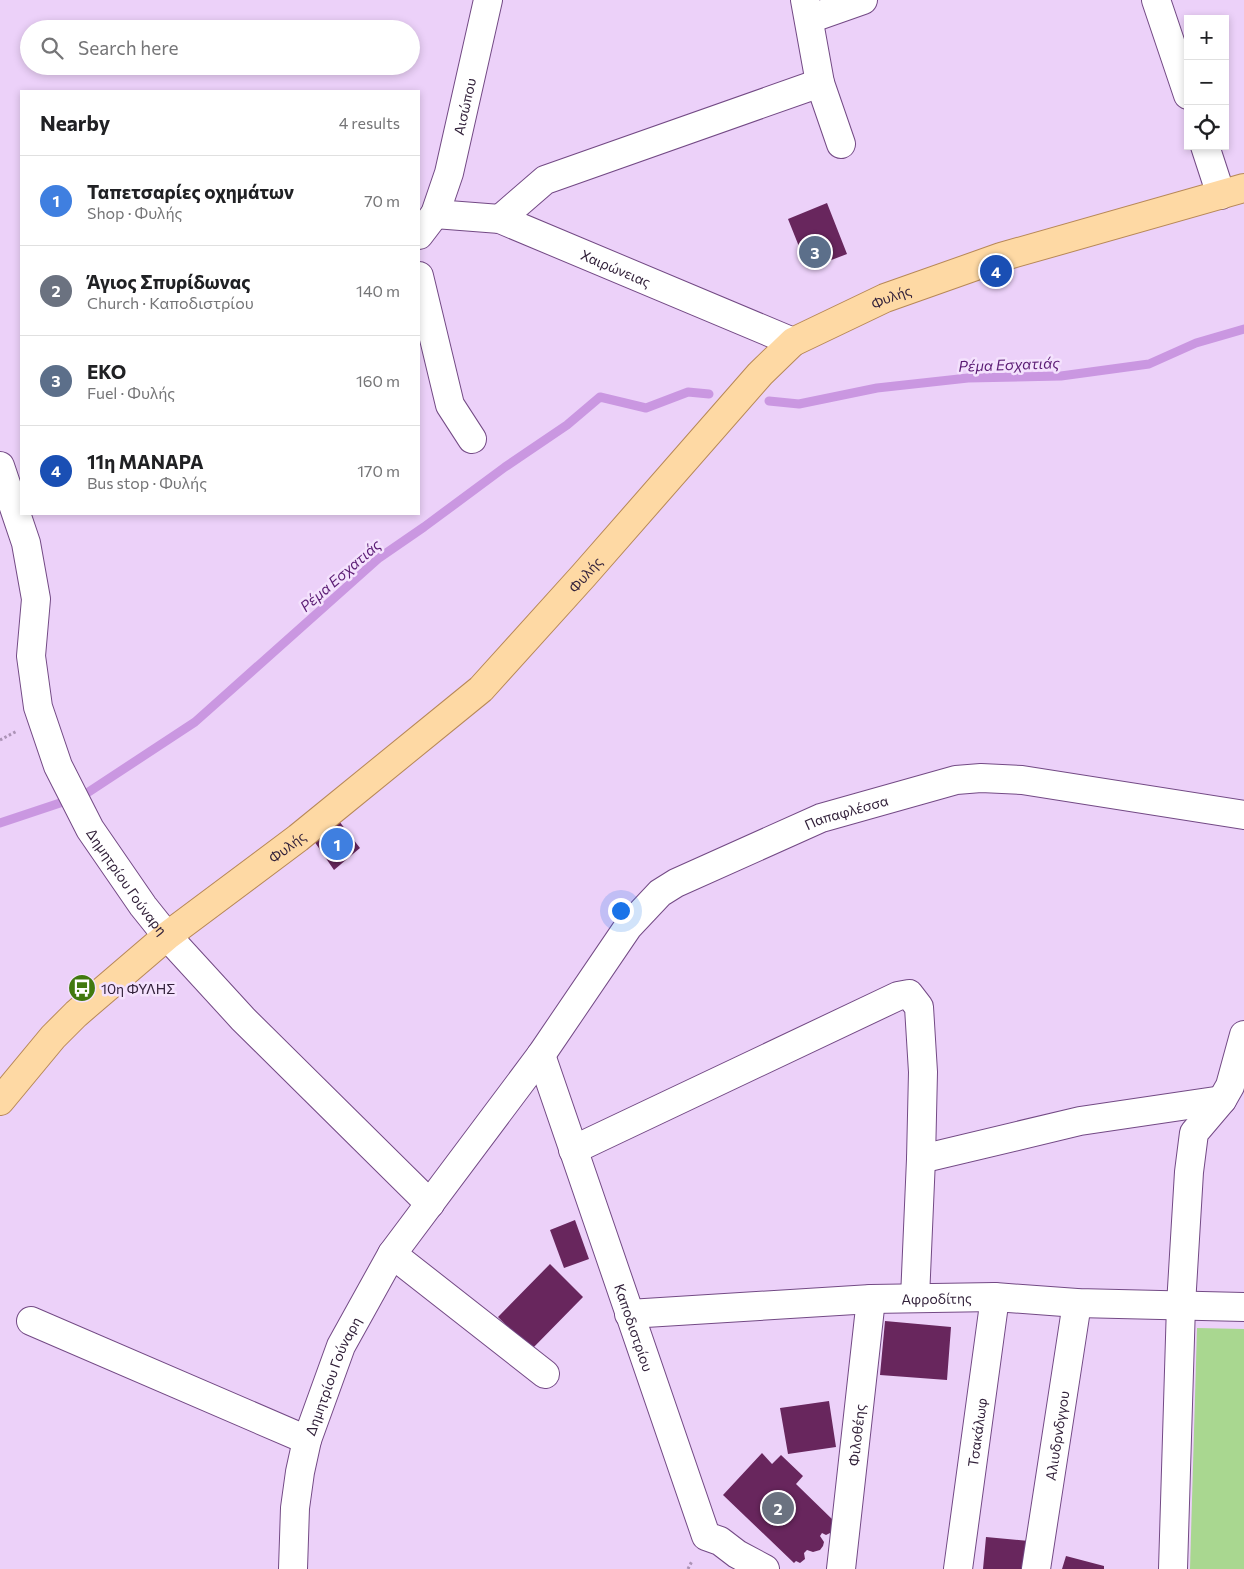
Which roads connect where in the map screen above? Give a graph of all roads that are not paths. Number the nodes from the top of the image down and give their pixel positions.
1 (488, 0) edge
2 (863, 0) edge
3 (1156, 0) edge
4 (807, 10) edge
5 (820, 82) junction
6 (1184, 83) edge
7 (841, 144) dead end
8 (1207, 150) edge
9 (1232, 191) edge
10 (500, 219) junction
11 (427, 224) edge
12 (420, 280) edge
13 (793, 342) junction
14 (472, 439) dead end
15 (0, 466) edge
16 (1244, 815) edge
17 (167, 936) junction
18 (1244, 1035) edge
19 (541, 1055) junction
20 (1222, 1100) junction
21 (0, 1101) edge
22 (573, 1150) junction
23 (921, 1159) junction
24 (430, 1204) junction
25 (392, 1254) junction
26 (995, 1297) junction
27 (915, 1298) junction
28 (871, 1299) junction
29 (1077, 1303) junction
30 (1181, 1305) junction
31 (1244, 1307) edge
32 (629, 1314) junction
33 (30, 1321) dead end
34 (545, 1374) dead end
35 (307, 1440) junction
36 (293, 1569) edge
37 (765, 1569) edge
38 (840, 1569) edge
39 (958, 1569) edge
40 (1036, 1569) edge
41 (1172, 1569) edge

1 - 11 street, Αισώπου
2 - 4 street
3 - 6 street
4 - 5 street
5 - 7 street
5 - 10 street
8 - 9 street
9 - 13 main road, Φυλής
10 - 11 street, Χαιρώνειας
10 - 13 street, Χαιρώνειας
12 - 14 street
13 - 17 main road, Φυλής
15 - 17 street, Δημητρίου Γούναρη
16 - 19 street, Παπαφλέσσα
17 - 21 main road, Φυλής
17 - 24 street, Δημητρίου Γούναρη
18 - 20 street
19 - 22 street, Καποδιστρίου
19 - 24 street, Δημητρίου Γούναρη
20 - 23 street
20 - 30 street
22 - 23 street
22 - 32 street, Καποδιστρίου
23 - 27 street
24 - 25 street, Δημητρίου Γούναρη
25 - 34 street
25 - 35 street, Δημητρίου Γούναρη
26 - 27 street, Αφροδίτης
26 - 29 street, Αφροδίτης
26 - 39 street, Τσακάλωφ
27 - 28 street, Αφροδίτης
28 - 32 street, Αφροδίτης
28 - 38 street, Φιλοθέης
29 - 30 street, Αφροδίτης
29 - 40 street, Αλιυδρνδγγου
30 - 31 street, Αφροδίτης
30 - 41 street
32 - 37 street, Καποδιστρίου
33 - 35 street
35 - 36 street, Δημητρίου Γούναρη

